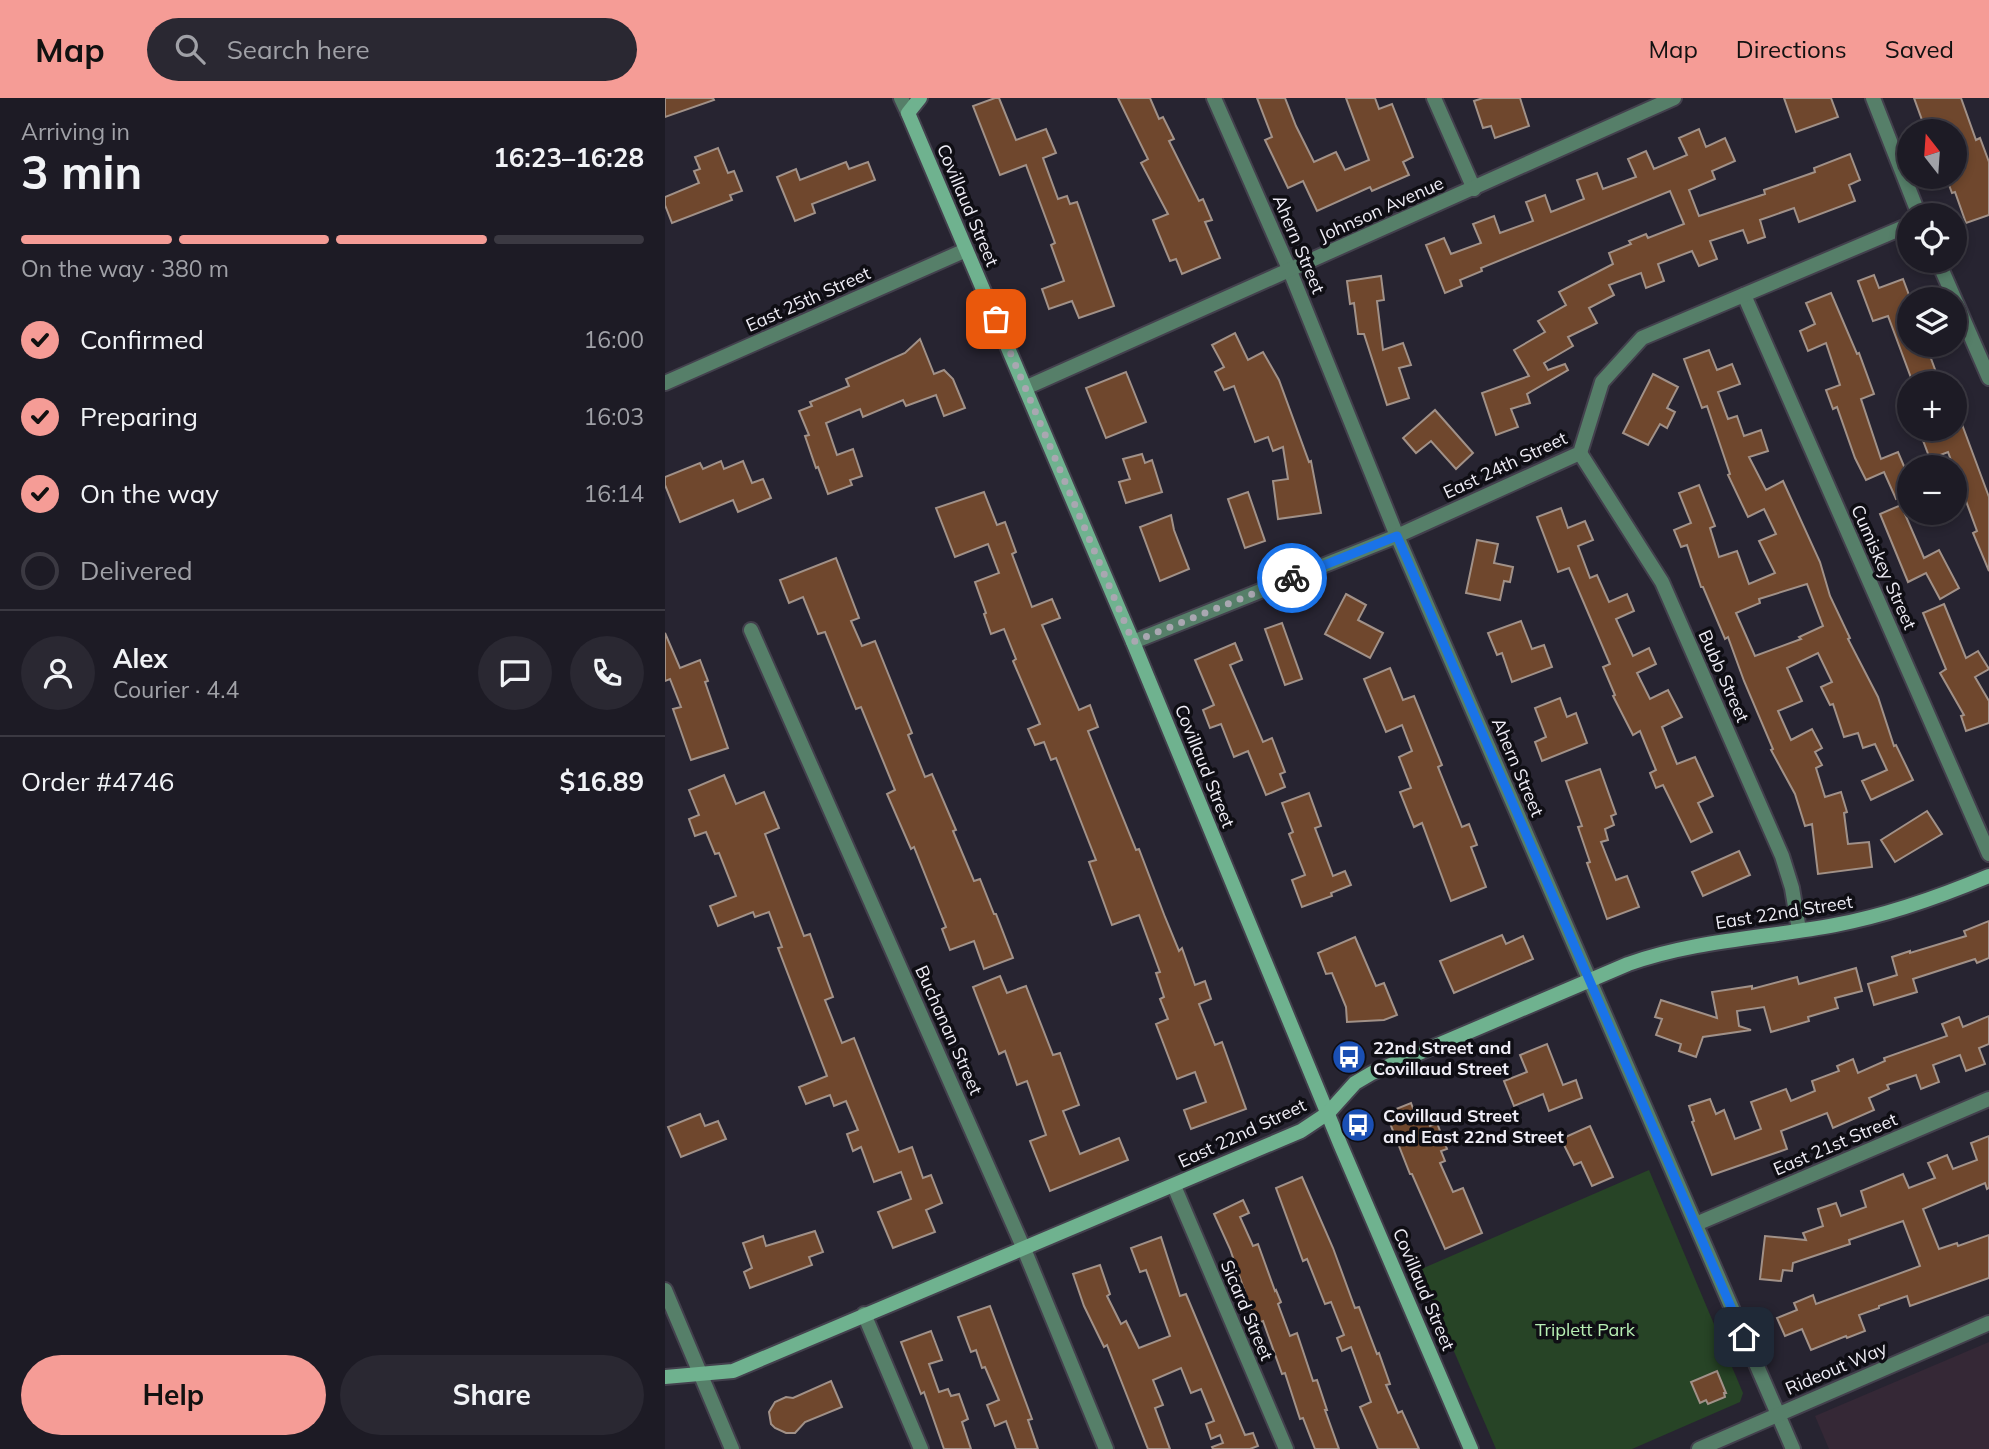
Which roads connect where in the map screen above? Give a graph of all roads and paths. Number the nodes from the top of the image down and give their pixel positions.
1 (901, 98) edge
2 (920, 98) edge
3 (1214, 98) edge
4 (1434, 98) edge
5 (1674, 98) edge
6 (1873, 98) edge
7 (1657, 102) edge
8 (908, 113) junction
9 (1474, 189) junction
10 (1914, 203) edge
11 (1897, 230) edge
12 (967, 250) junction
13 (1290, 271) junction
14 (1943, 273) edge
15 (1744, 295) junction
16 (1989, 378) edge
17 (665, 383) edge
18 (1025, 387) junction
19 (1580, 453) junction
20 (1397, 536) junction
21 (751, 630) dead end
22 (1133, 642) junction
23 (1989, 854) edge
24 (1989, 876) edge
25 (1799, 930) junction
26 (1589, 980) junction
27 (1989, 1099) edge
28 (1328, 1113) junction
29 (1174, 1186) junction
30 (1696, 1224) junction
31 (1024, 1250) junction
32 (665, 1290) edge
33 (865, 1314) junction
34 (1989, 1323) edge
35 (699, 1374) junction
36 (665, 1377) edge
37 (1778, 1414) junction
38 (732, 1449) edge
39 (921, 1449) edge
40 (1106, 1449) edge
41 (1286, 1449) edge
42 (1471, 1449) edge
43 (1699, 1449) edge
44 (1793, 1449) edge

1 - 8 street, Covillaud Street
2 - 8 street
3 - 13 street, Ahern Street
4 - 9 street
5 - 7 street, Johnson Avenue
6 - 10 street
7 - 9 street, Johnson Avenue
8 - 12 street, Covillaud Street
9 - 13 street, Johnson Avenue
11 - 15 street, East 24th Street
12 - 17 street, East 25th Street
12 - 18 street, Covillaud Street
13 - 18 street, Johnson Avenue
13 - 20 street, Ahern Street
14 - 16 street
15 - 19 street, East 24th Street
15 - 23 street, Cumiskey Street
18 - 22 street, Covillaud Street
19 - 20 street, East 24th Street
19 - 25 street, Bubb Street
20 - 22 street, East 24th Street
20 - 26 street, Ahern Street
21 - 31 street, Buchanan Street
22 - 28 street, Covillaud Street
24 - 25 street, East 22nd Street
25 - 26 street, East 22nd Street
26 - 28 street, East 22nd Street
26 - 30 street, Ahern Street
27 - 30 street, East 21st Street
28 - 29 street, East 22nd Street
28 - 42 street, Covillaud Street
29 - 31 street, East 22nd Street
29 - 41 street, Sicard Street
30 - 37 street, Ahern Street
31 - 33 street, East 22nd Street
31 - 40 street, Buchanan Street
32 - 35 street
33 - 35 street, East 22nd Street
33 - 39 street
34 - 37 street, Rideout Way
35 - 36 street, East 22nd Street
35 - 38 street
37 - 43 street, Rideout Way
37 - 44 street, Ahern Street

